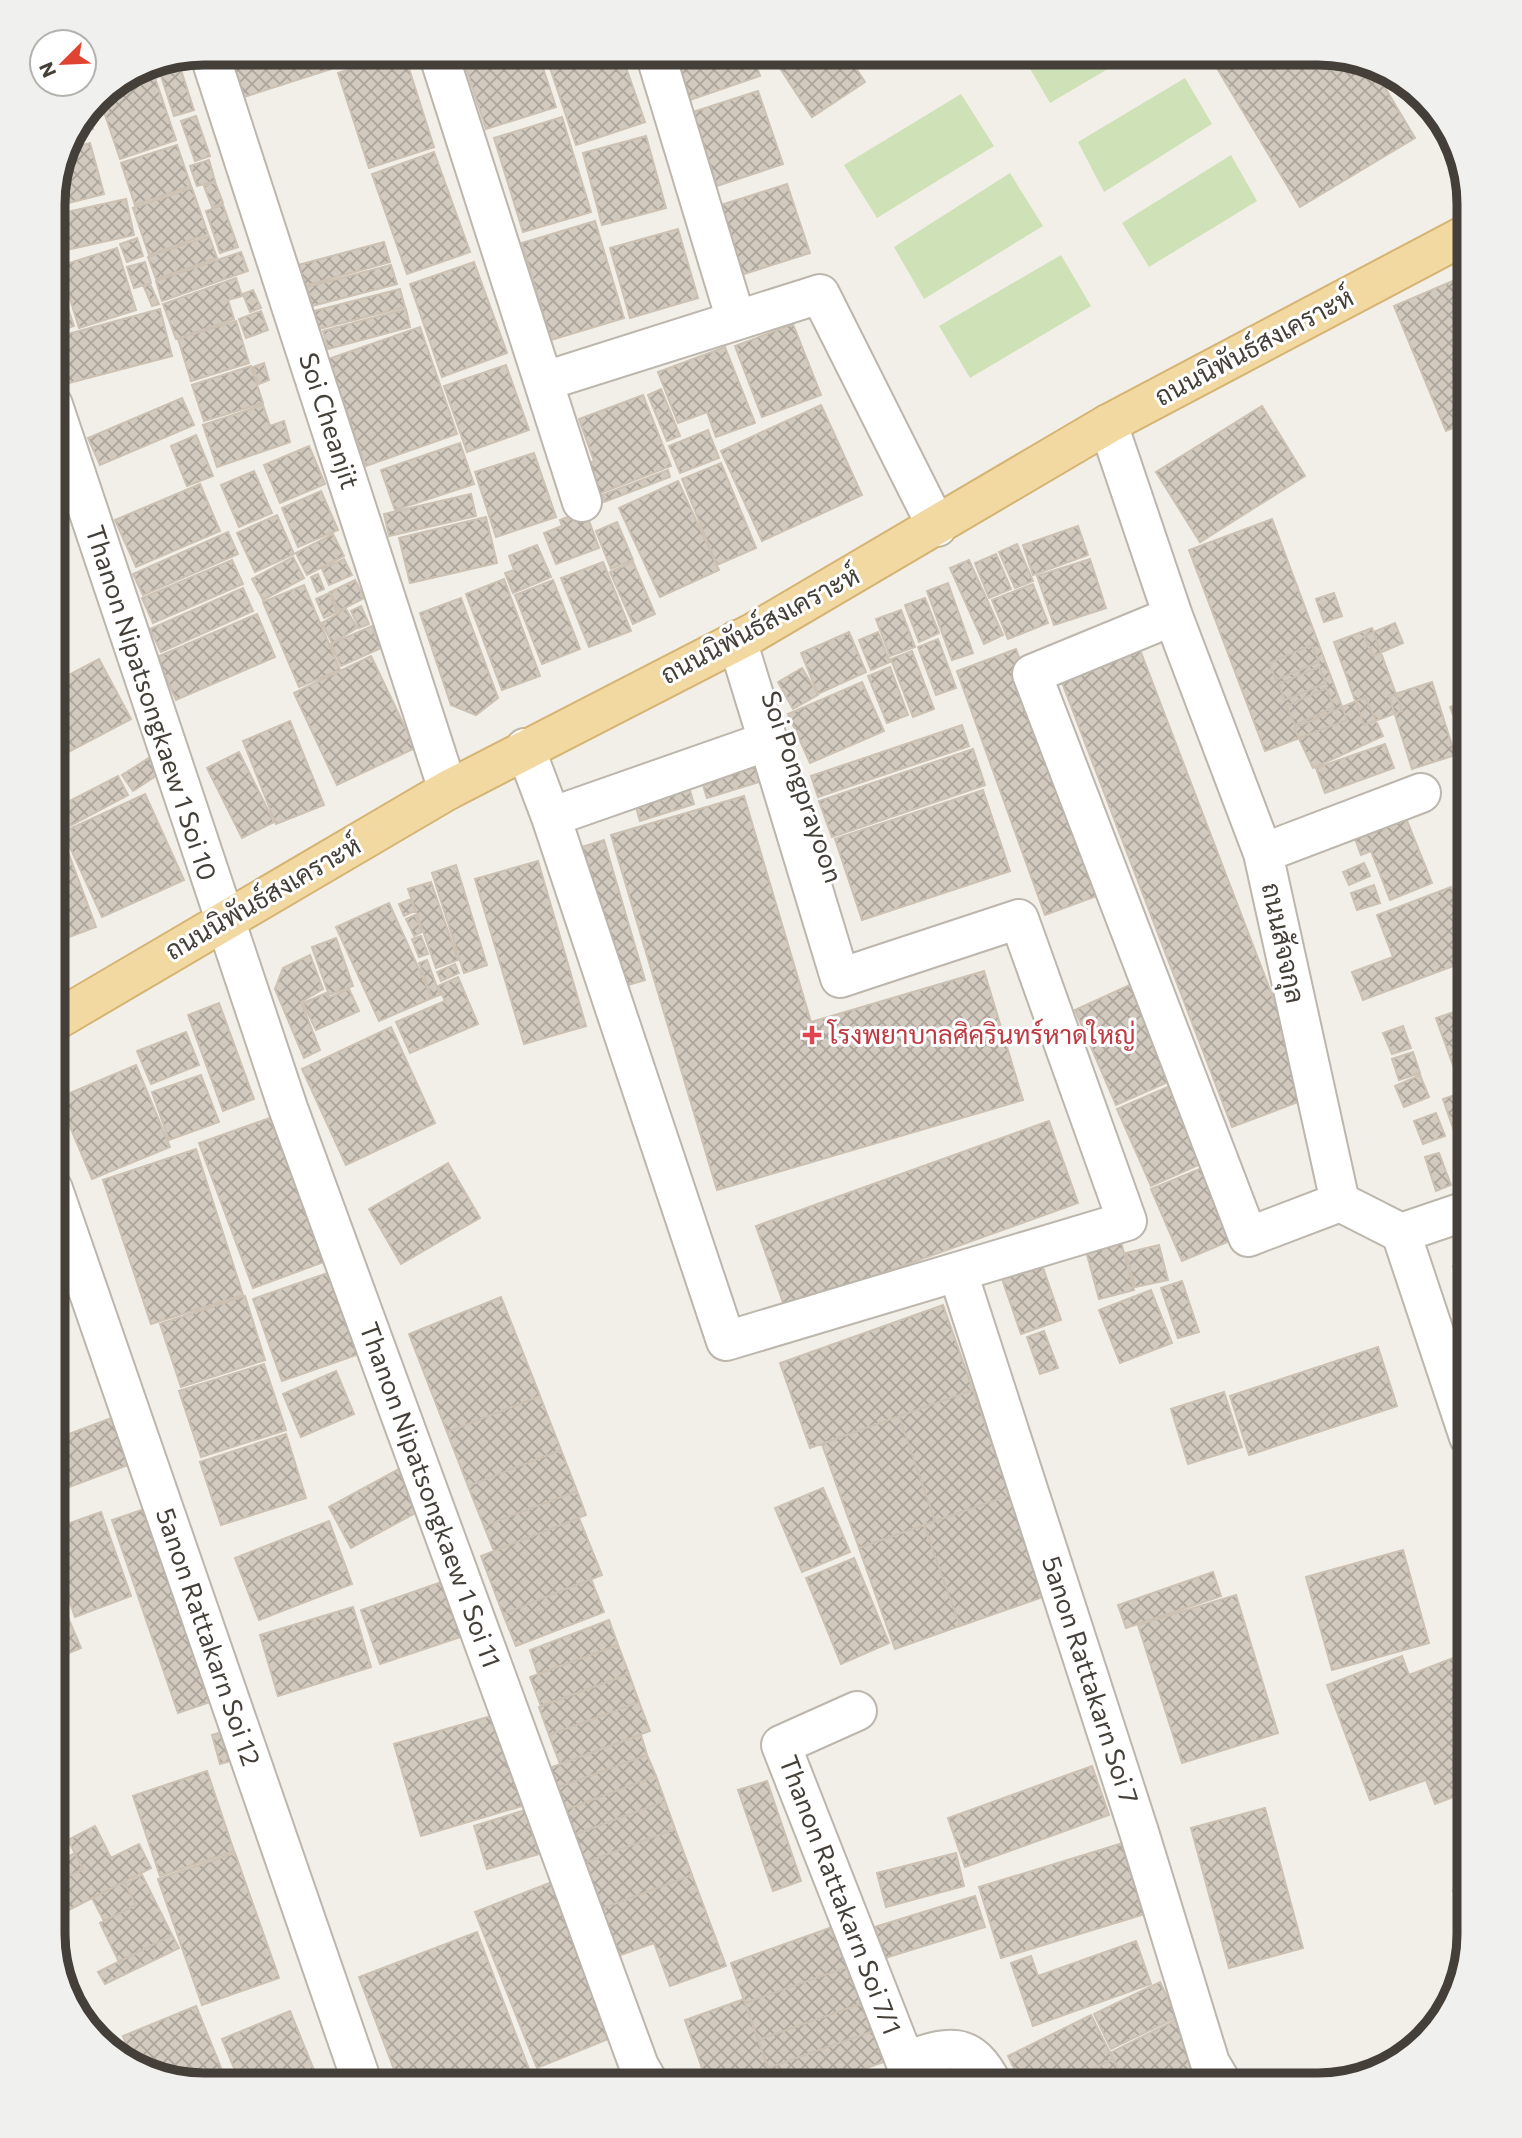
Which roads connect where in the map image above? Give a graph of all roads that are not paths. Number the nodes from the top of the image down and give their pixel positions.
1 (213, 65) edge
2 (442, 65) edge
3 (659, 65) edge
4 (1457, 239) edge
5 (736, 320) junction
6 (545, 381) junction
7 (1108, 424) junction
8 (65, 441) edge
9 (582, 502) dead end
10 (937, 527) junction
11 (1173, 616) junction
12 (744, 637) junction
13 (768, 741) junction
14 (525, 748) junction
15 (448, 790) junction
16 (1421, 793) dead end
17 (551, 817) junction
18 (1263, 853) junction
19 (223, 922) junction
20 (853, 941) dead end
21 (65, 1015) edge
22 (1340, 1202) junction
23 (1457, 1214) edge
24 (65, 1224) edge
25 (1401, 1233) junction
26 (960, 1279) junction
27 (1457, 1401) edge
28 (857, 1711) dead end
29 (359, 2073) edge
30 (644, 2073) edge
31 (987, 2073) edge
32 (1216, 2073) edge

1 - 15 street, Soi Cheanjit
2 - 6 street
3 - 5 street
4 - 7 main road, ถนนนิพันธ์สงเคราะห์
5 - 6 street
5 - 10 street
6 - 9 street
7 - 10 main road, ถนนนิพันธ์สงเคราะห์
7 - 11 street, ถนนสัจจกุล
8 - 19 street, Thanon Nipatsongkaew 1 Soi 10
10 - 12 main road, ถนนนิพันธ์สงเคราะห์
11 - 18 street, ถนนสัจจกุล
11 - 22 street
12 - 13 street
12 - 14 main road, ถนนนิพันธ์สงเคราะห์
12 - 20 street, Soi Pongprayoon
13 - 17 street
13 - 26 street
14 - 15 main road, ถนนนิพันธ์สงเคราะห์
14 - 17 street
15 - 19 main road, ถนนนิพันธ์สงเคราะห์
16 - 18 street
17 - 26 street
18 - 22 street, ถนนสัจจกุล
19 - 21 main road, ถนนนิพันธ์สงเคราะห์
19 - 30 street, Thanon Nipatsongkaew 1 Soi 11
22 - 25 street
23 - 25 street
24 - 29 street, 5anon Rattakarn Soi 12
25 - 27 street
26 - 32 street, 5anon Rattakarn Soi 7
28 - 31 street, Thanon Rattakarn Soi 7/1

